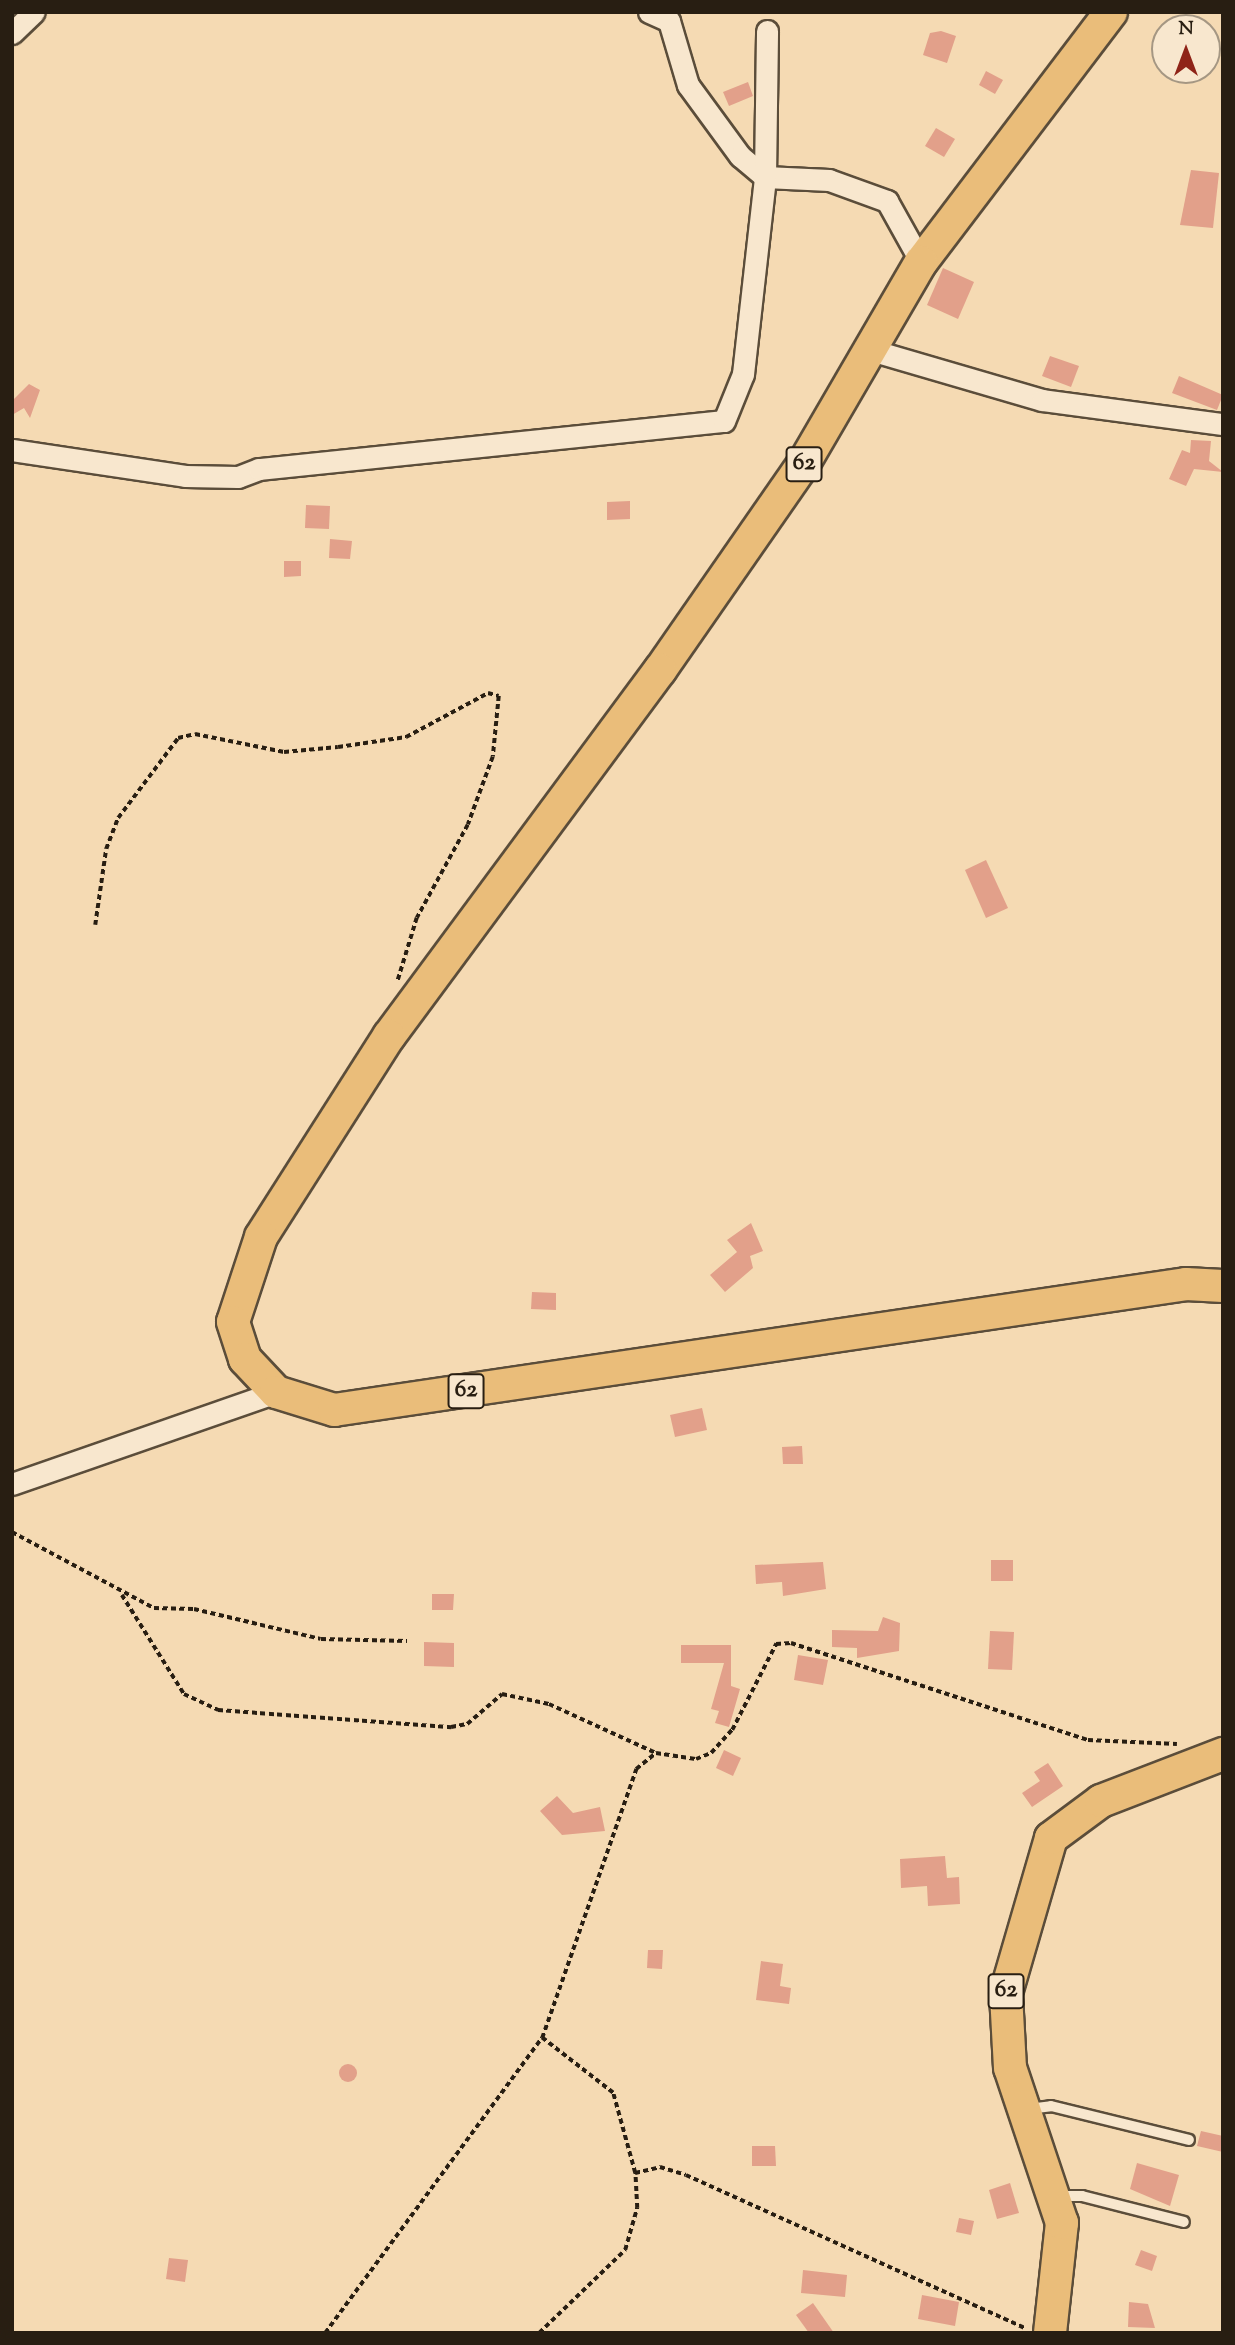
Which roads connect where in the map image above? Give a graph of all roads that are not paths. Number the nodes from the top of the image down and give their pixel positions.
1 (34, 12) edge
2 (649, 12) edge
3 (1111, 12) edge
4 (767, 31) dead end
5 (12, 33) edge
6 (765, 177) junction
7 (920, 262) junction
8 (871, 350) junction
9 (1223, 424) edge
10 (12, 450) edge
11 (1223, 1286) edge
12 (276, 1392) junction
13 (12, 1484) edge
14 (1223, 1754) edge
15 (1024, 2109) junction
16 (1189, 2140) dead end
17 (1053, 2197) junction
18 (1184, 2222) dead end
19 (1050, 2333) edge

1 - 5 street
2 - 6 street
3 - 7 main road, 62
4 - 6 street
6 - 7 street
6 - 10 street
7 - 8 main road, 62
8 - 9 street
8 - 12 main road, 62
11 - 12 main road, 62
12 - 13 street
14 - 15 main road, 62
15 - 16 lane
15 - 17 main road, 62
17 - 18 lane
17 - 19 main road, 62

